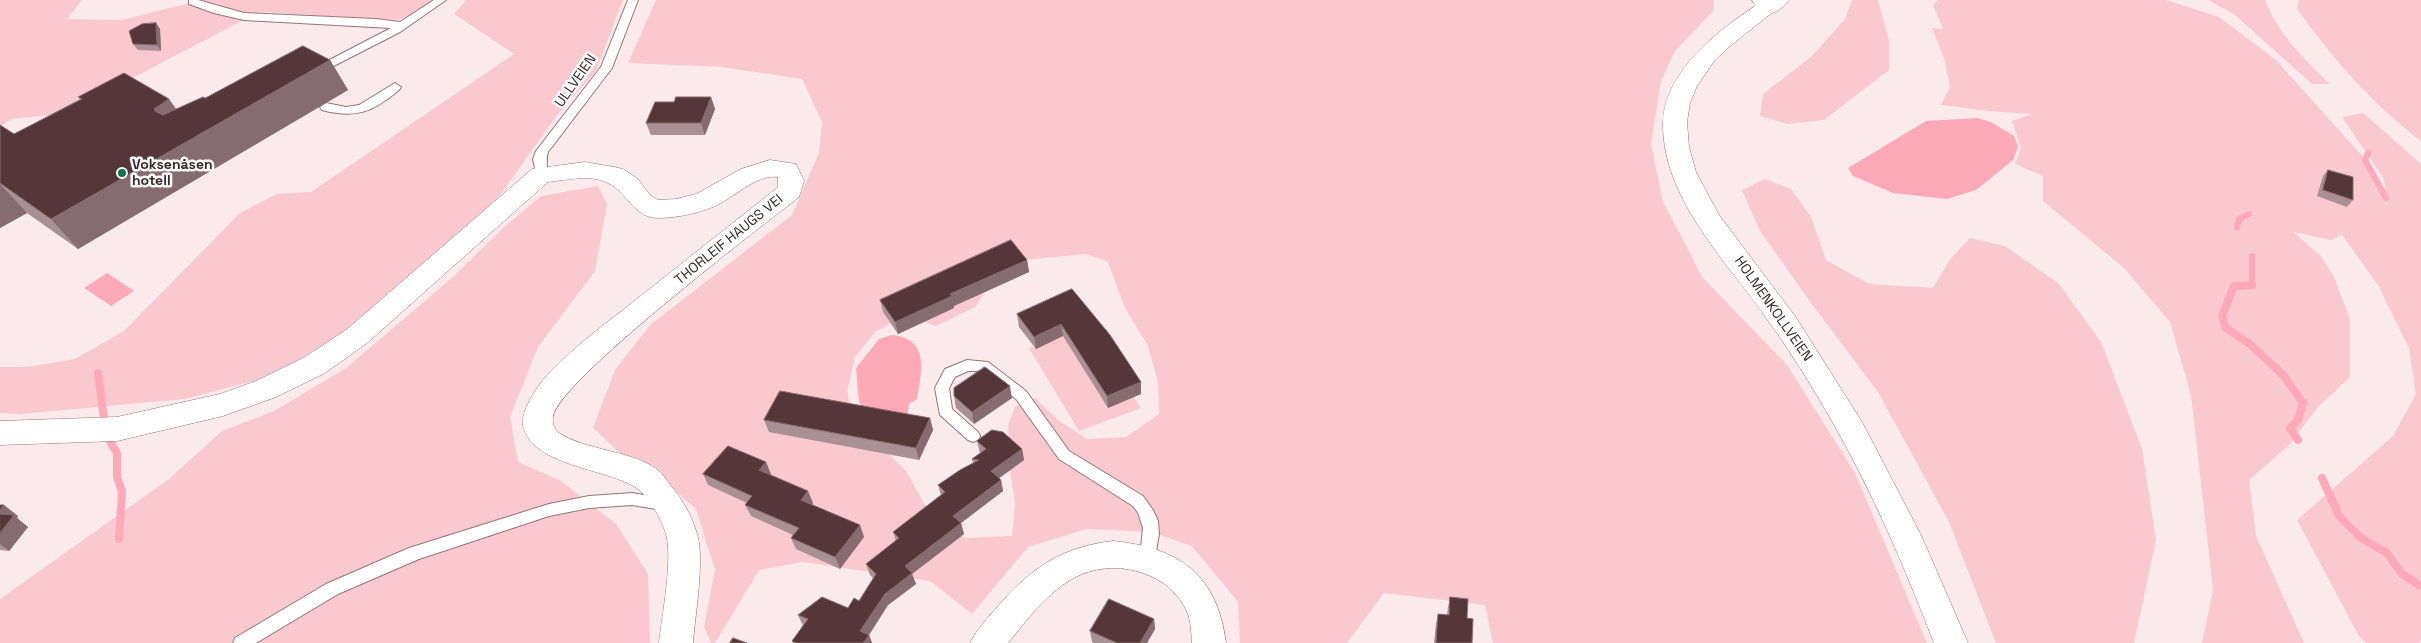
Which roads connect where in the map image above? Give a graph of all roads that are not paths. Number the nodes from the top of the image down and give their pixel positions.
1 (441, 0) edge
2 (633, 0) edge
3 (193, 2) dead end
4 (1769, 3) edge
5 (402, 26) junction
6 (309, 75) edge
7 (395, 87) dead end
8 (326, 107) dead end
9 (541, 175) junction
10 (0, 433) edge
11 (973, 436) dead end
12 (669, 505) junction
13 (1148, 558) junction
14 (241, 643) edge
15 (676, 643) edge
16 (987, 643) edge
17 (1210, 643) edge
18 (1951, 643) edge

1 - 5 lane
2 - 9 lane, ULLVEIEN
3 - 5 lane
4 - 18 street, HOLMENKOLLVEIEN
5 - 6 lane
7 - 8 lane
9 - 10 street
9 - 12 street, THORLEIF HAUGS VEI
11 - 13 lane
12 - 14 lane
12 - 15 street, THORLEIF HAUGS VEI
13 - 16 street
13 - 17 street

